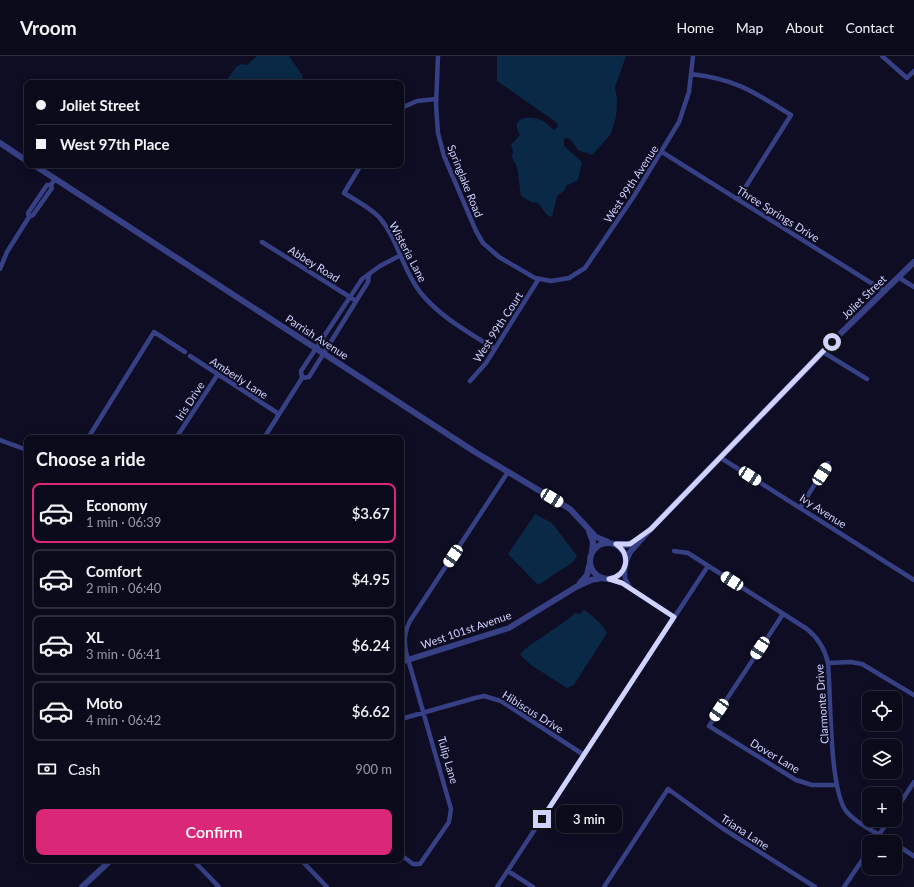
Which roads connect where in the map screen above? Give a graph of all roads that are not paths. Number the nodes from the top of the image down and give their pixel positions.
1 (438, 56) edge
2 (693, 56) edge
3 (882, 56) edge
4 (914, 71) edge
5 (691, 74) junction
6 (436, 99) junction
7 (404, 107) edge
8 (0, 143) edge
9 (662, 152) junction
10 (24, 159) edge
11 (38, 168) edge
12 (359, 168) edge
13 (55, 179) junction
14 (738, 199) junction
15 (262, 242) dead end
16 (399, 256) junction
17 (914, 262) edge
18 (0, 270) edge
19 (369, 275) junction
20 (898, 277) junction
21 (538, 280) junction
22 (914, 287) edge
23 (884, 291) junction
24 (350, 298) junction
25 (356, 301) junction
26 (317, 349) junction
27 (495, 349) junction
28 (185, 352) dead end
29 (823, 352) junction
30 (323, 353) junction
31 (190, 356) dead end
32 (218, 374) junction
33 (302, 378) junction
34 (867, 380) dead end
35 (470, 381) dead end
36 (279, 414) junction
37 (90, 435) edge
38 (178, 435) edge
39 (266, 435) edge
40 (0, 440) edge
41 (24, 449) edge
42 (721, 458) junction
43 (828, 464) dead end
44 (508, 472) junction
45 (800, 508) junction
46 (588, 528) junction
47 (644, 536) junction
48 (608, 542) junction
49 (616, 544) junction
50 (674, 551) dead end
51 (591, 554) junction
52 (590, 562) junction
53 (626, 564) junction
54 (708, 566) junction
55 (605, 579) junction
56 (914, 580) edge
57 (576, 587) junction
58 (631, 589) junction
59 (783, 614) junction
60 (674, 617) junction
61 (409, 660) junction
62 (404, 661) edge
63 (828, 663) junction
64 (914, 695) edge
65 (424, 712) junction
66 (404, 718) edge
67 (584, 755) junction
68 (914, 782) edge
69 (836, 785) junction
70 (902, 800) edge
71 (884, 827) edge
72 (879, 834) joint
73 (902, 848) edge
74 (914, 856) edge
75 (404, 857) edge
76 (862, 860) edge
77 (108, 863) edge
78 (196, 863) edge
79 (304, 863) edge
80 (508, 871) junction
81 (82, 887) edge
82 (219, 887) edge
83 (327, 887) edge
84 (497, 887) edge
85 (533, 887) edge
86 (604, 887) edge
87 (815, 887) edge
88 (844, 887) edge

1 - 6 street, Springlake Road
2 - 5 street, West 99th Avenue
3 - 4 street
5 - 9 street, West 99th Avenue
5 - 14 street
6 - 7 street
6 - 21 street, Springlake Road
8 - 10 street
9 - 14 street, Three Springs Drive
9 - 21 street, West 99th Avenue
11 - 13 street, Parrish Avenue
12 - 16 street, Wisteria Lane
13 - 18 street
13 - 26 street, Parrish Avenue
14 - 23 street, Three Springs Drive
15 - 24 street, Abbey Road
16 - 19 street
16 - 27 street, Wisteria Lane
17 - 20 street, Joliet Street
19 - 24 street
19 - 25 street
20 - 22 street
20 - 23 street, Joliet Street
21 - 27 street, West 99th Court
23 - 29 street, Joliet Street
24 - 25 street, Abbey Road
24 - 26 street
25 - 30 street
26 - 30 street, Parrish Avenue
26 - 33 street
27 - 35 street, West 99th Court
28 - 37 street
29 - 34 street
29 - 42 street, Joliet Street
30 - 33 street
30 - 44 street, Parrish Avenue
31 - 32 street, Amberly Lane
32 - 36 street, Amberly Lane
32 - 38 street, Iris Drive
33 - 36 street
36 - 39 street
40 - 41 street
42 - 45 street, Ivy Avenue
42 - 47 street, Joliet Street
43 - 45 street
44 - 46 street, Parrish Avenue
44 - 61 street, Tulip Lane
45 - 56 street, Ivy Avenue
46 - 48 street, Parrish Avenue
46 - 51 street
47 - 49 street, Joliet Street
47 - 53 street, Joliet Street
48 - 49 street, Parrish Avenue
48 - 51 street
49 - 53 street
50 - 54 street, Clarmonte Drive
51 - 52 street
52 - 55 street
52 - 57 street, West 101st Avenue
53 - 55 street
53 - 58 street
54 - 59 street, Clarmonte Drive
54 - 60 street
55 - 57 street, West 101st Avenue
55 - 58 street
57 - 61 street, West 101st Avenue
58 - 60 street
59 - 63 street, Clarmonte Drive
59 - 69 street, Dover Lane
60 - 67 street
61 - 62 street, West 101st Avenue
61 - 65 street, Tulip Lane
63 - 64 street
63 - 69 street, Clarmonte Drive
65 - 66 street, Hibiscus Drive
65 - 67 street, Hibiscus Drive
65 - 75 street, Tulip Lane
67 - 80 street
68 - 70 street
69 - 72 street, Clarmonte Drive
71 - 72 street
73 - 74 street
76 - 88 street
77 - 81 street
78 - 82 street
79 - 83 street
80 - 84 street
80 - 85 street
86 - 87 street, Triana Lane

